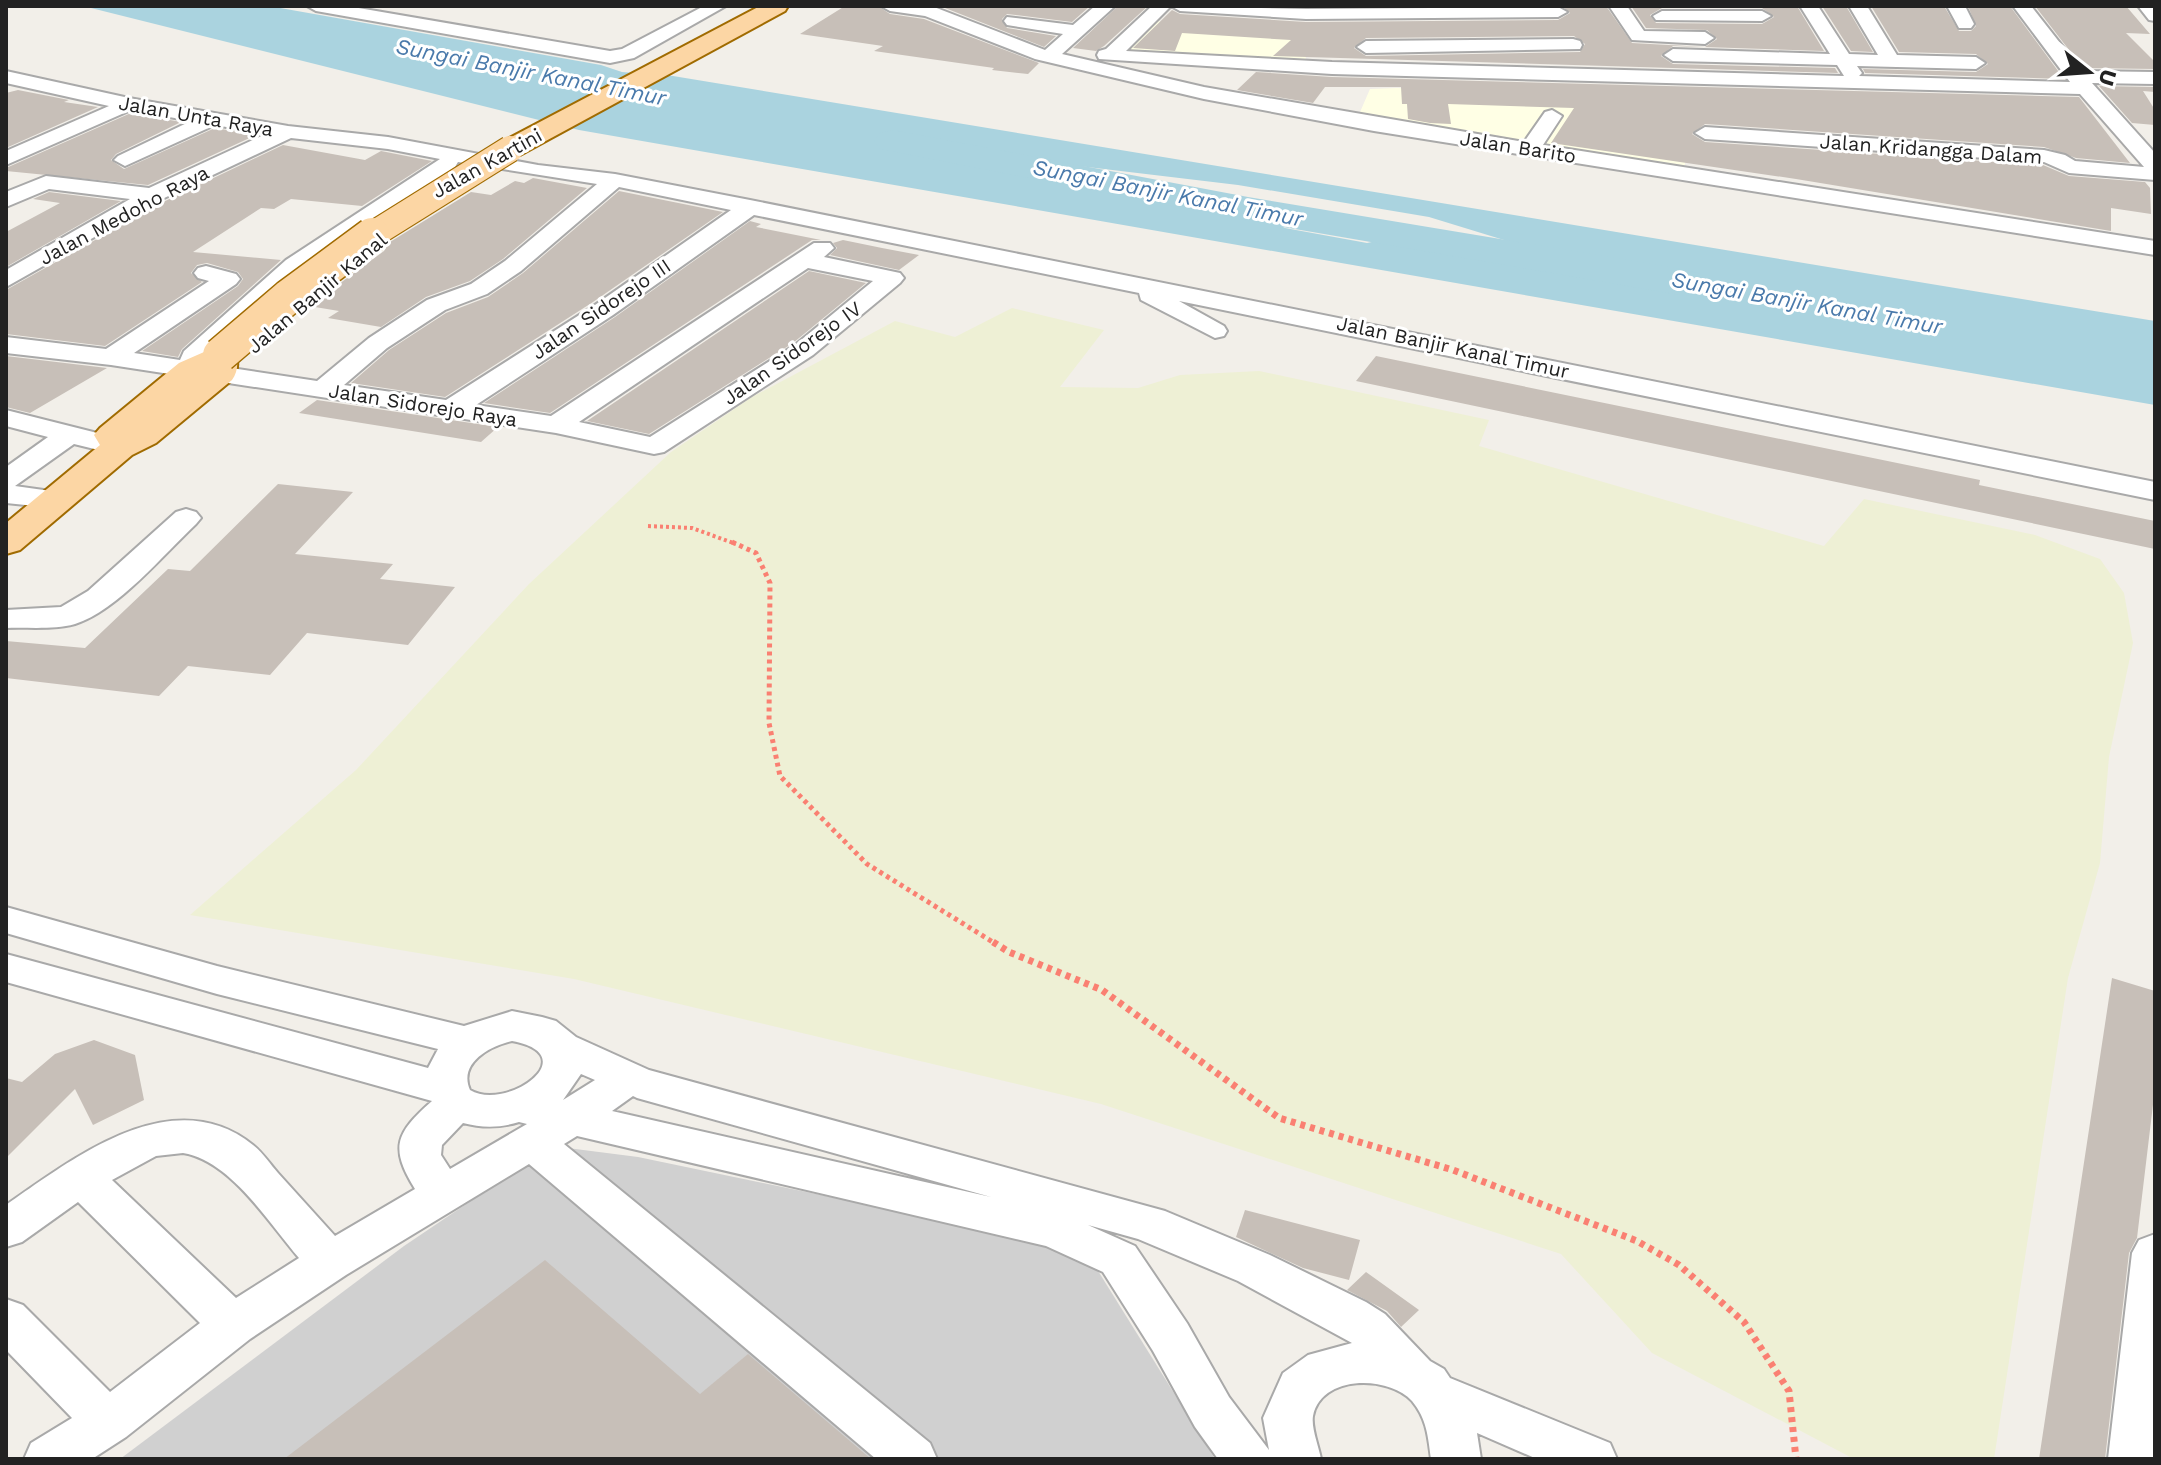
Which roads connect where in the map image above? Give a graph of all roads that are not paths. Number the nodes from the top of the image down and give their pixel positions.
1 (316, 6) edge
2 (717, 6) edge
3 (777, 6) edge
4 (890, 6) edge
5 (1036, 6) edge
6 (1106, 6) edge
7 (1180, 6) edge
8 (1809, 6) edge
9 (1858, 6) edge
10 (1941, 6) edge
11 (2022, 6) edge
12 (2147, 6) edge
13 (932, 9) edge
14 (1160, 9) edge
15 (1622, 12) edge
16 (1959, 12) edge
17 (1305, 14) edge
18 (2155, 16) edge
19 (1762, 17) edge
20 (1013, 21) junction
21 (1077, 31) junction
22 (1570, 33) edge
23 (992, 35) junction
24 (1320, 47) dead end
25 (1352, 47) dead end
26 (1048, 53) junction
27 (1625, 54) dead end
28 (1111, 55) junction
29 (1784, 57) junction
30 (1843, 58) junction
31 (1222, 60) junction
32 (1891, 60) junction
33 (1994, 63) dead end
34 (2038, 65) dead end
35 (1332, 68) junction
36 (1274, 76) dead end
37 (1588, 76) junction
38 (2155, 78) edge
39 (11, 82) edge
40 (1859, 83) junction
41 (2082, 83) junction
42 (1204, 93) junction
43 (129, 104) junction
44 (1552, 116) dead end
45 (212, 119) junction
46 (1696, 126) junction
47 (288, 132) junction
48 (388, 143) joint
49 (1530, 149) junction
50 (446, 158) junction
51 (6, 159) edge
52 (125, 160) dead end
53 (2155, 166) edge
54 (538, 171) junction
55 (503, 174) junction
56 (2155, 174) edge
57 (615, 180) junction
58 (152, 195) junction
59 (6, 200) edge
60 (744, 211) junction
61 (2155, 248) edge
62 (805, 260) junction
63 (206, 273) dead end
64 (6, 280) edge
65 (1122, 280) junction
66 (1215, 331) dead end
67 (6, 345) edge
68 (111, 357) junction
69 (210, 366) junction
70 (323, 389) junction
71 (451, 409) junction
72 (6, 418) edge
73 (556, 425) junction
74 (69, 435) junction
75 (654, 446) joint
76 (119, 447) junction
77 (6, 480) edge
78 (2155, 491) edge
79 (6, 494) edge
80 (55, 499) junction
81 (186, 518) dead end
82 (6, 542) edge
83 (6, 619) edge
84 (6, 920) edge
85 (6, 968) edge
86 (469, 1042) junction
87 (563, 1048) junction
88 (628, 1078) junction
89 (452, 1096) junction
90 (572, 1118) junction
91 (527, 1124) junction
92 (80, 1177) junction
93 (444, 1194) junction
94 (6, 1229) edge
95 (1134, 1242) junction
96 (2155, 1253) edge
97 (330, 1262) junction
98 (6, 1319) edge
99 (233, 1325) junction
100 (1425, 1383) junction
101 (108, 1422) junction
102 (49, 1459) edge
103 (912, 1459) edge
104 (1248, 1459) edge
105 (1296, 1459) edge
106 (1456, 1459) edge
107 (1592, 1459) edge
108 (2133, 1459) edge

1 - 2 street
3 - 69 main road, Jalan Kartini, bridge
4 - 13 street, Jalan Barito
5 - 20 street
6 - 21 street
7 - 17 street
8 - 30 street
9 - 32 street
10 - 16 street
11 - 41 street
12 - 18 street
13 - 23 street, Jalan Barito
14 - 17 street
14 - 28 street
15 - 19 street
15 - 29 street
17 - 22 street
20 - 21 street
20 - 23 street
21 - 26 street
22 - 25 street
22 - 37 street
23 - 26 street, Jalan Barito
24 - 35 street
26 - 28 street
26 - 42 street, Jalan Barito
27 - 29 street
28 - 31 street
29 - 30 street
30 - 32 street
30 - 40 street
31 - 35 street
31 - 36 street
31 - 42 street
32 - 33 street
34 - 41 street
35 - 37 street
37 - 46 street
38 - 41 street
39 - 43 street, Jalan Unta Raya
40 - 41 street
40 - 46 street
41 - 46 street
41 - 53 street
42 - 49 street, Jalan Barito
43 - 45 street, Jalan Unta Raya
43 - 51 street
44 - 49 street
45 - 47 street, Jalan Unta Raya
45 - 52 street
46 - 49 street, Jalan Barito
46 - 56 street, Jalan Kridangga Dalam
46 - 61 street, Jalan Barito
47 - 48 street, Jalan Unta Raya
47 - 58 street, Jalan Medoho Raya
48 - 50 street, Jalan Banjir Kanal
50 - 54 street, Jalan Banjir Kanal
50 - 55 street, Jalan Banjir Kanal
50 - 69 street, Jalan Banjir Kanal
54 - 55 street, Jalan Banjir Kanal
54 - 57 street, Jalan Banjir Kanal
55 - 69 street, Jalan Banjir Kanal
57 - 60 street, Jalan Banjir Kanal
57 - 70 street
58 - 59 street
58 - 64 street, Jalan Medoho Raya
60 - 62 street
60 - 65 street, Jalan Banjir Kanal Timur
60 - 71 street, Jalan Sidorejo III
62 - 73 street
62 - 75 street, Jalan Sidorejo IV
63 - 68 street
65 - 66 street
65 - 78 street, Jalan Banjir Kanal Timur
67 - 68 street
68 - 69 street
69 - 70 street, Jalan Sidorejo Raya
69 - 76 main road, Jalan Kartini
70 - 71 street, Jalan Sidorejo Raya
71 - 73 street, Jalan Sidorejo Raya
72 - 74 street
73 - 75 street, Jalan Sidorejo Raya
74 - 76 street
74 - 77 street
76 - 80 main road, Jalan Kartini
79 - 80 street
80 - 82 main road, Jalan Kartini
81 - 83 street
84 - 86 street
85 - 89 street
86 - 87 street
86 - 89 street
87 - 88 street
87 - 91 street
88 - 90 street
88 - 95 street
89 - 91 street
89 - 93 street
90 - 91 street
90 - 95 street
91 - 93 street
91 - 103 street
92 - 94 street
92 - 97 street
92 - 99 street
93 - 97 street
95 - 100 street
95 - 104 street
96 - 108 street
97 - 99 street
98 - 101 street
99 - 101 street
100 - 105 street
100 - 106 street
100 - 107 street
101 - 102 street

